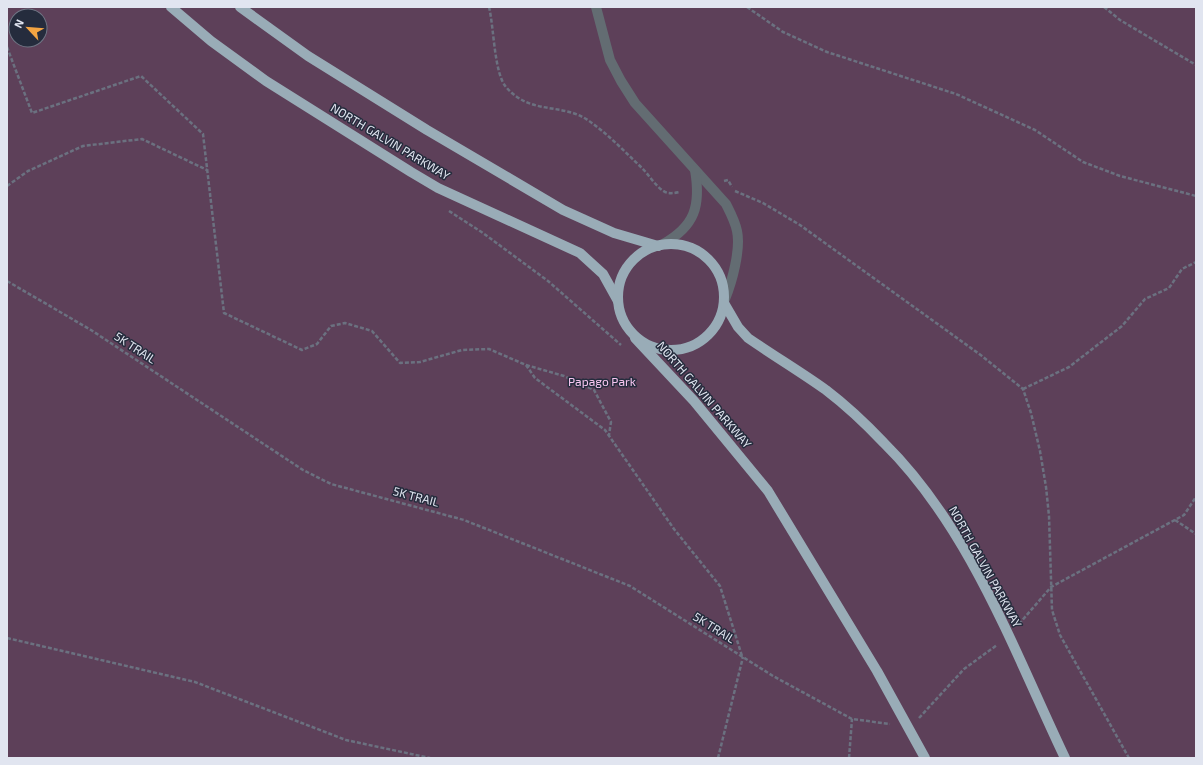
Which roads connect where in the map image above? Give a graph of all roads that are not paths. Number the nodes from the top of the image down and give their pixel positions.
1 (171, 7) edge
2 (240, 7) edge
3 (596, 7) edge
4 (694, 170) junction
5 (660, 245) junction
6 (618, 301) junction
7 (724, 301) junction
8 (635, 338) junction
9 (925, 758) edge
10 (1065, 758) edge

1 - 6 main road, NORTH GALVIN PARKWAY
2 - 5 main road
3 - 4 street
4 - 5 street
4 - 7 street
5 - 6 main road
5 - 7 main road
6 - 8 main road
7 - 8 main road
7 - 10 main road, NORTH GALVIN PARKWAY
8 - 9 main road, NORTH GALVIN PARKWAY

